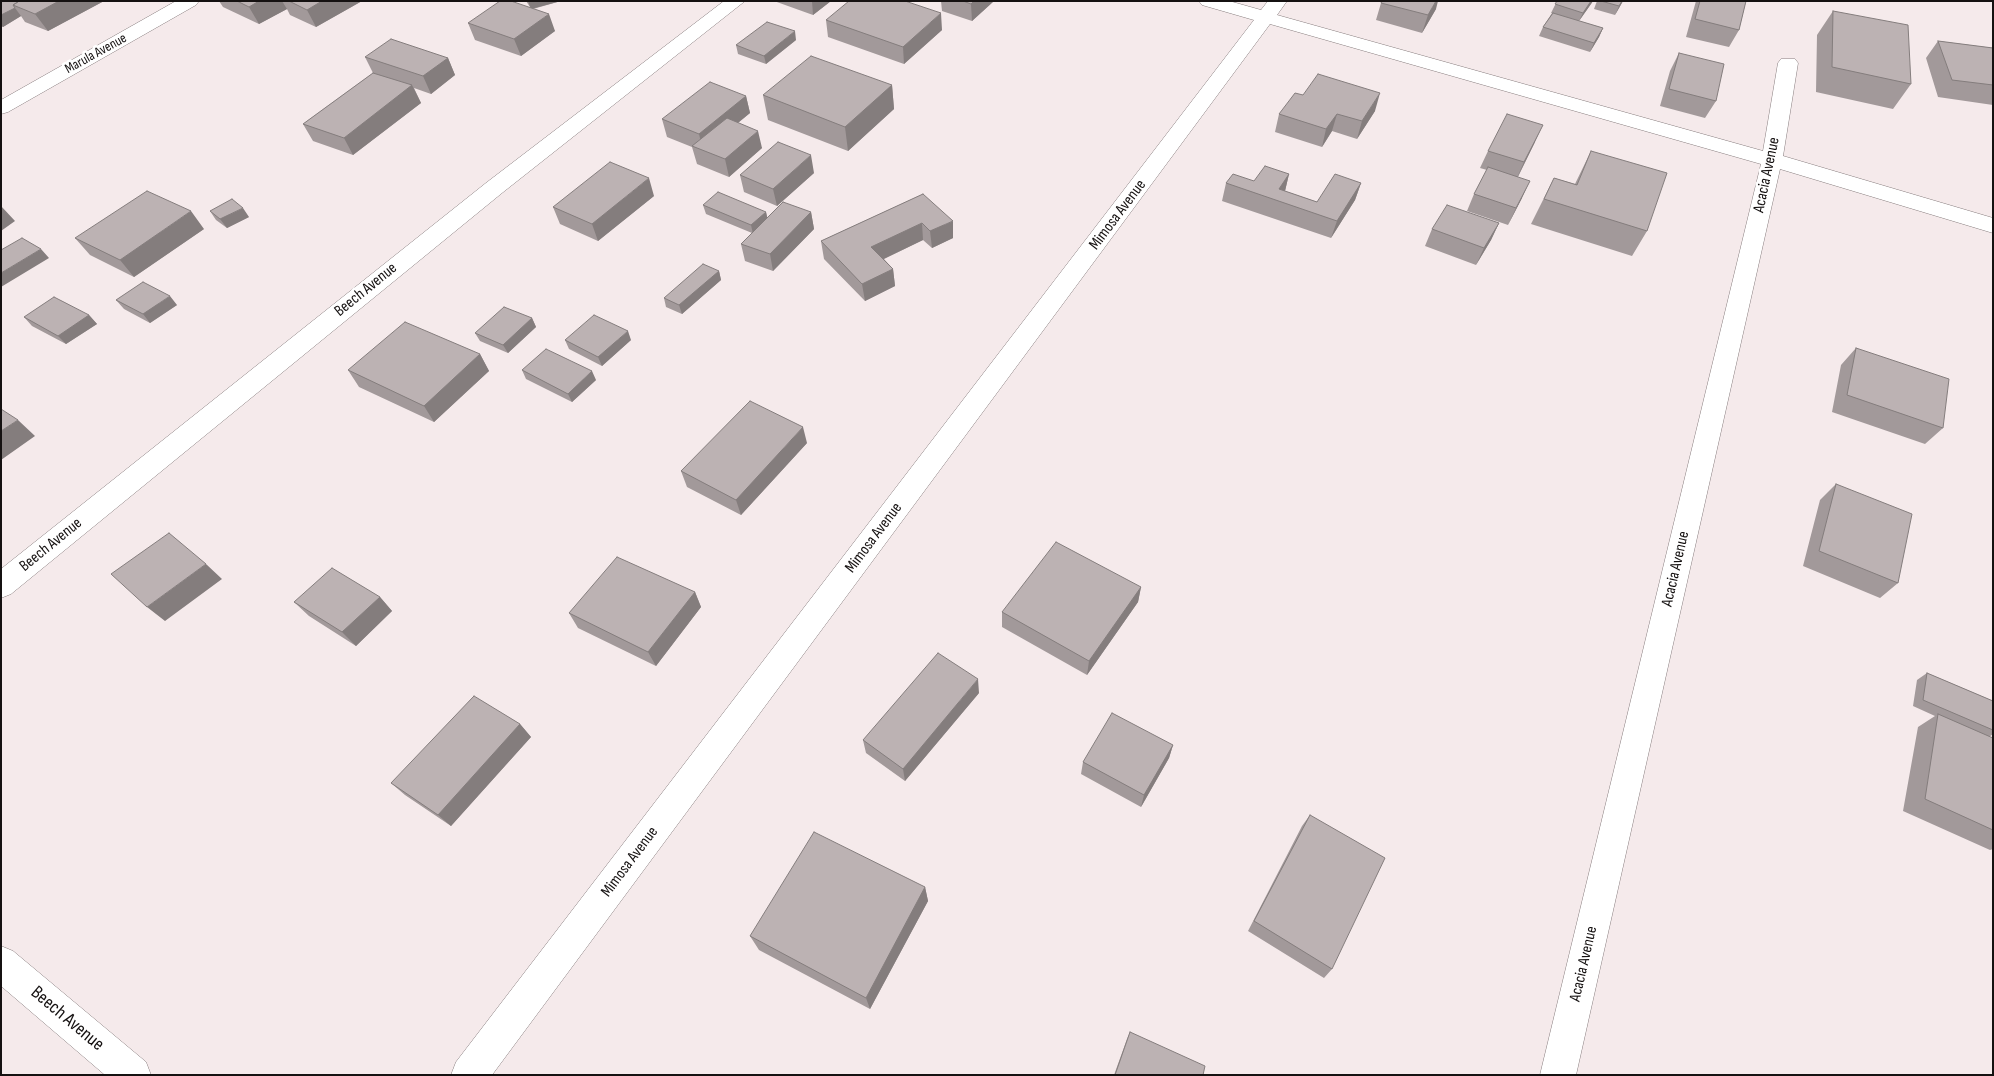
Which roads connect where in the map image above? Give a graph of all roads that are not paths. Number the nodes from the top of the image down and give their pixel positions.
1 (190, 1) edge
2 (736, 1) edge
3 (1208, 1) edge
4 (1272, 10) edge
5 (1788, 63) dead end
6 (1, 108) edge
7 (1772, 160) junction
8 (1993, 226) edge
9 (1, 586) edge
10 (1, 963) edge
11 (133, 1075) edge
12 (469, 1075) edge
13 (1558, 1075) edge

1 - 6 street, Marula Avenue
2 - 9 street, Beech Avenue
3 - 4 street
4 - 7 street
4 - 12 street, Mimosa Avenue
5 - 7 street, Acacia Avenue
7 - 8 street
7 - 13 street, Acacia Avenue
10 - 11 street, Beech Avenue

